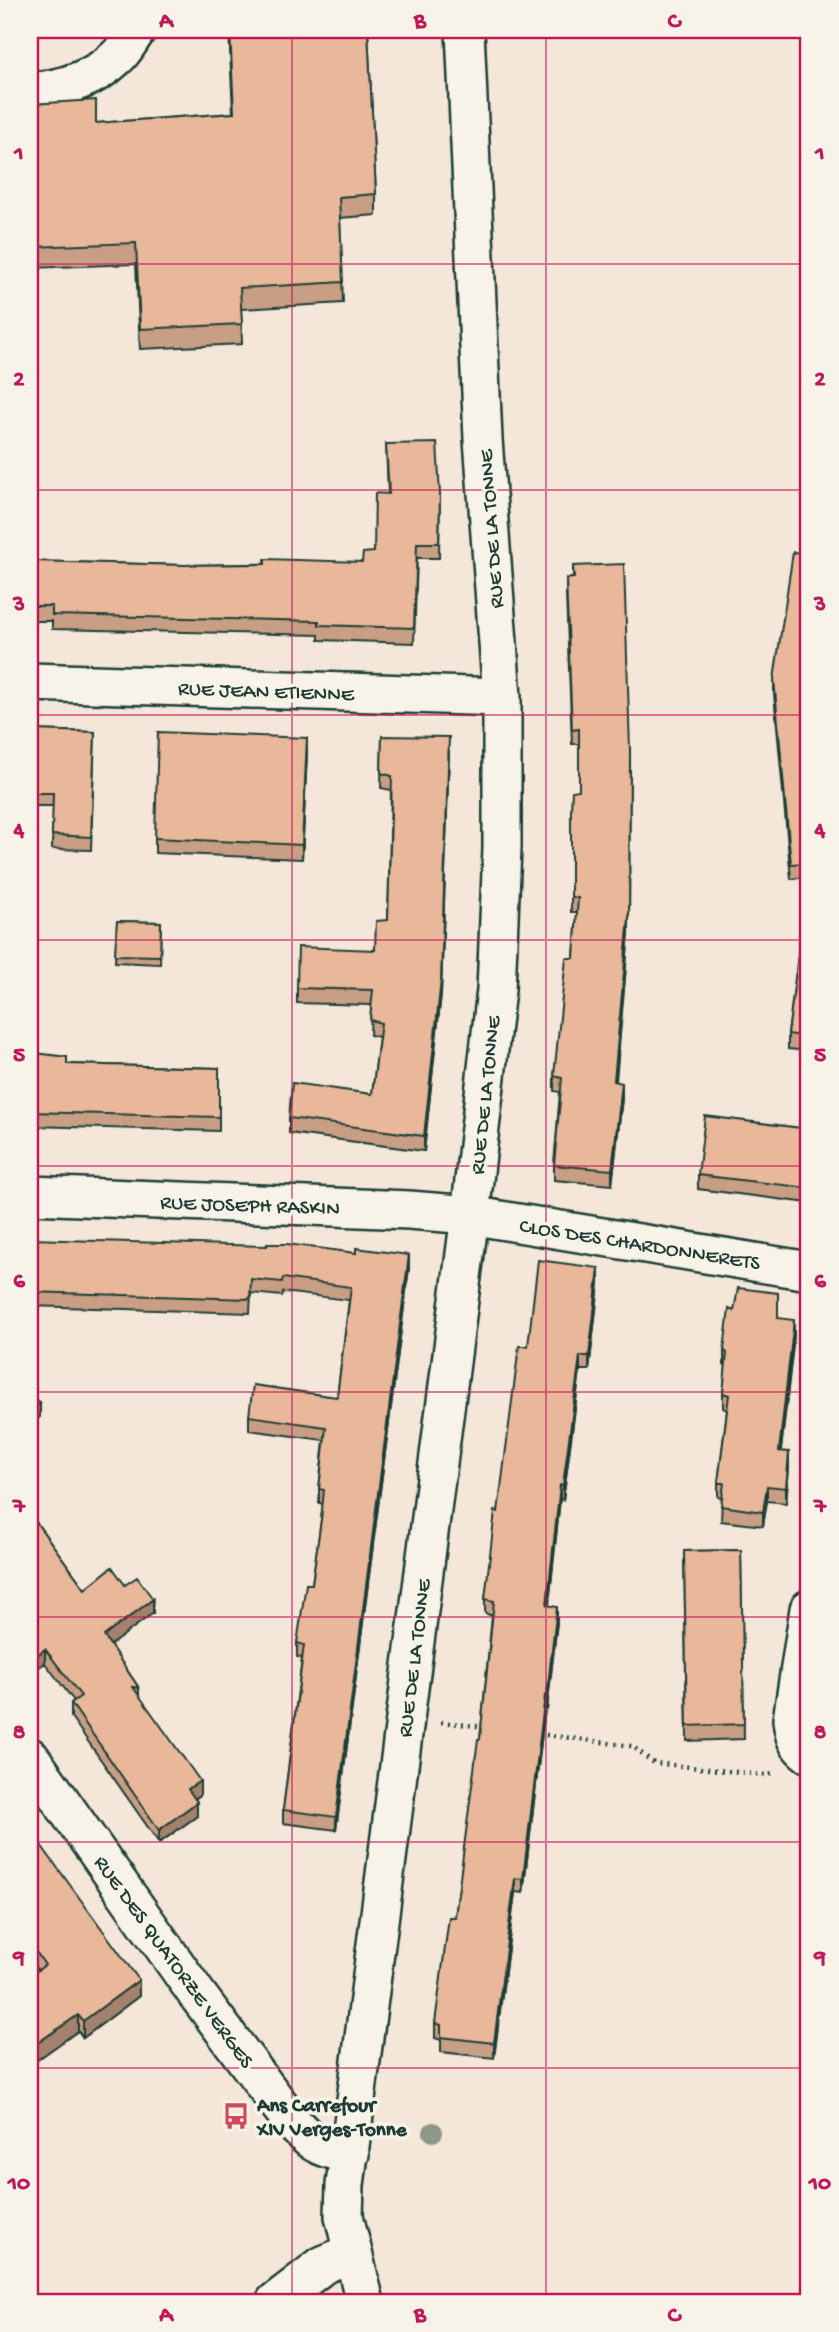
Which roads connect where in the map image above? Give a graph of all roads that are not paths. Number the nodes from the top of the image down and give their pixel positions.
1 (136, 30) edge
2 (465, 30) edge
3 (30, 92) edge
4 (30, 682) edge
5 (502, 697) junction
6 (30, 1195) edge
7 (470, 1215) junction
8 (809, 1271) edge
9 (809, 1609) edge
10 (30, 1757) edge
11 (797, 1763) edge
12 (42, 1801) edge
13 (350, 2154) junction
14 (351, 2253) junction
15 (275, 2302) edge
16 (365, 2302) edge

1 - 3 street
2 - 5 street, RUE DE LA TONNE
4 - 5 street, RUE JEAN ETIENNE
5 - 7 street, RUE DE LA TONNE
6 - 7 street, RUE JOSEPH RASKIN
7 - 8 street, CLOS DES CHARDONNERETS
7 - 13 street, RUE DE LA TONNE
9 - 11 street
10 - 12 street, RUE DES QUATORZE VERGES
12 - 13 street, RUE DES QUATORZE VERGES
13 - 14 street
14 - 15 street
14 - 16 street

